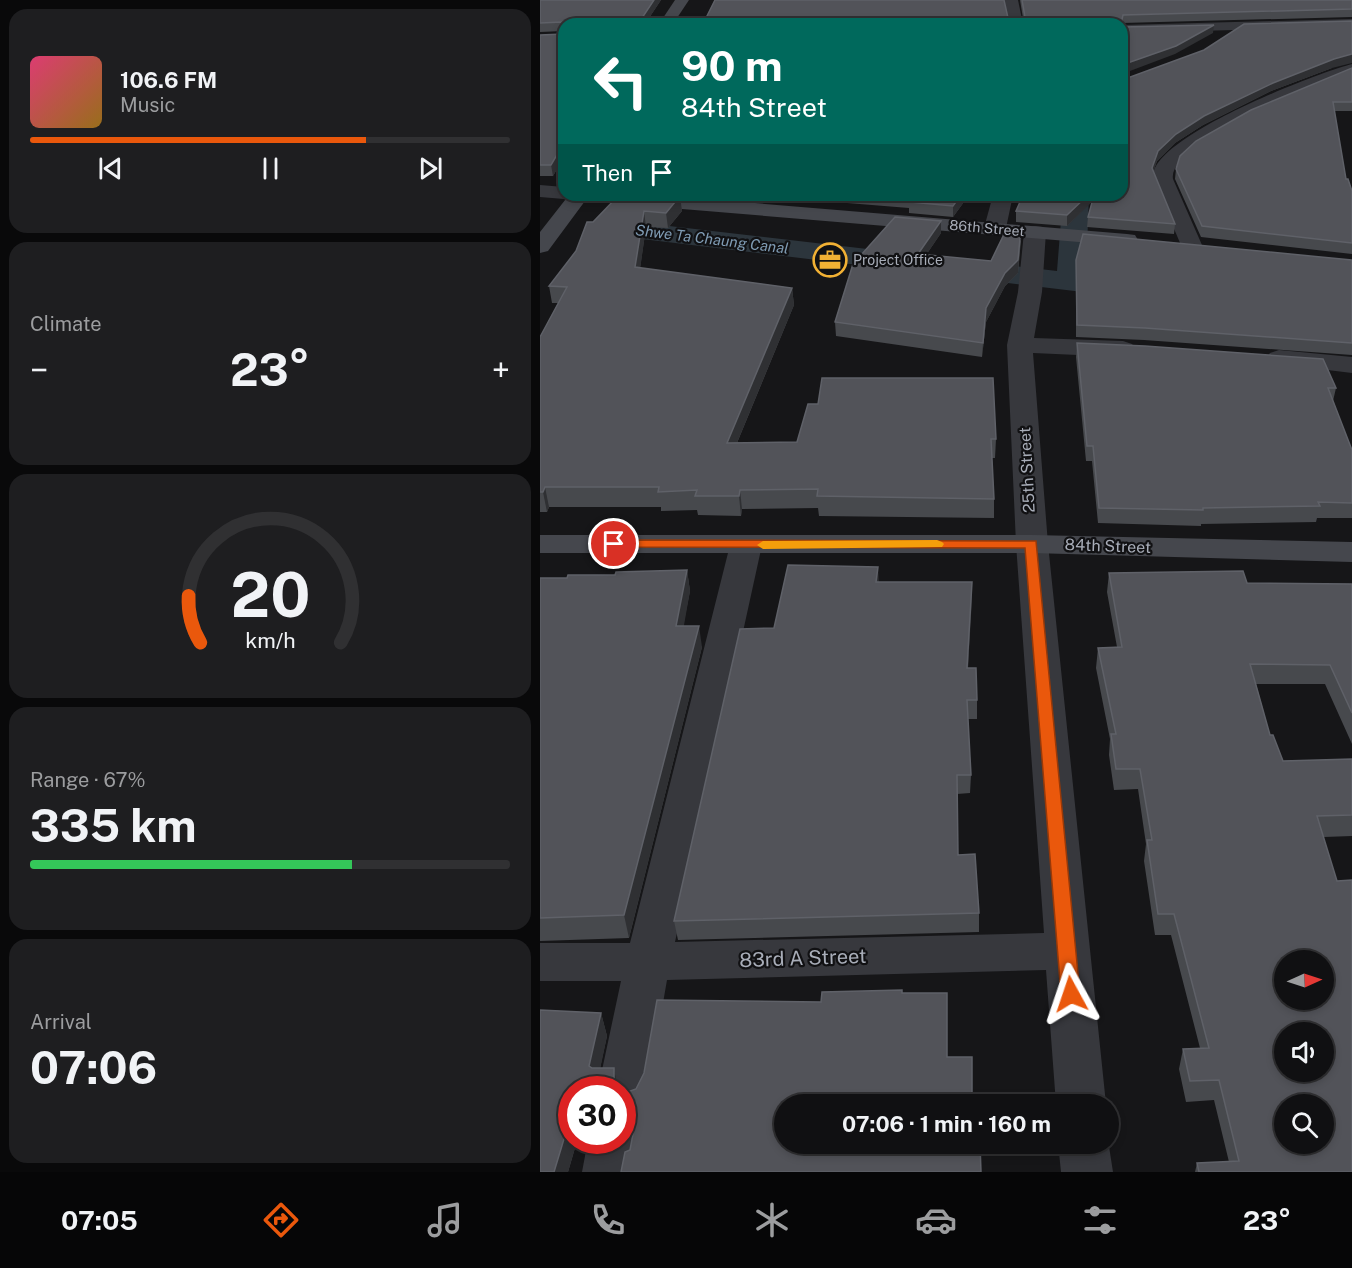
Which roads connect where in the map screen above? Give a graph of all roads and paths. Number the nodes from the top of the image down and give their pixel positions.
1 (682, 0) edge
2 (1011, 0) edge
3 (1325, 8) edge
4 (670, 18) edge
5 (1015, 18) edge
6 (1352, 23) edge
7 (1324, 24) junction
8 (1237, 27) junction
9 (1128, 29) edge
10 (1214, 43) edge
11 (1352, 69) edge
12 (540, 191) edge
13 (558, 192) edge
14 (574, 201) edge
15 (660, 201) edge
16 (1002, 201) edge
17 (996, 228) junction
18 (1044, 233) junction
19 (1146, 242) edge
20 (1168, 243) edge
21 (1191, 245) junction
22 (540, 246) edge
23 (1214, 248) edge
24 (1020, 345) junction
25 (1144, 350) edge
26 (1257, 357) edge
27 (1352, 364) edge
28 (540, 544) edge
29 (1032, 544) junction
30 (746, 545) junction
31 (1352, 552) edge
32 (1066, 951) junction
33 (540, 962) edge
34 (648, 962) junction
35 (626, 1076) edge
36 (1080, 1094) edge
37 (611, 1154) edge
38 (1085, 1154) edge
39 (608, 1172) edge
40 (1087, 1172) edge

1 - 4 street
2 - 5 street
3 - 7 street
6 - 7 street
7 - 8 street
8 - 9 street
8 - 10 street
11 - 21 street
12 - 13 street
14 - 22 street
15 - 17 street, 86th Street
16 - 17 street
17 - 18 street, 86th Street
18 - 19 street, 86th Street
18 - 24 street, 25th Street
20 - 21 street
21 - 23 street
24 - 25 street
24 - 29 street, 25th Street
26 - 27 street
28 - 30 street, 84th Street
29 - 30 street, 84th Street
29 - 31 street, 84th Street
29 - 32 street, 25th Street
30 - 34 street
32 - 34 street, 83rd A Street
32 - 36 street, 25th Street
33 - 34 street, 83rd A Street
34 - 35 street
37 - 39 street
38 - 40 street

